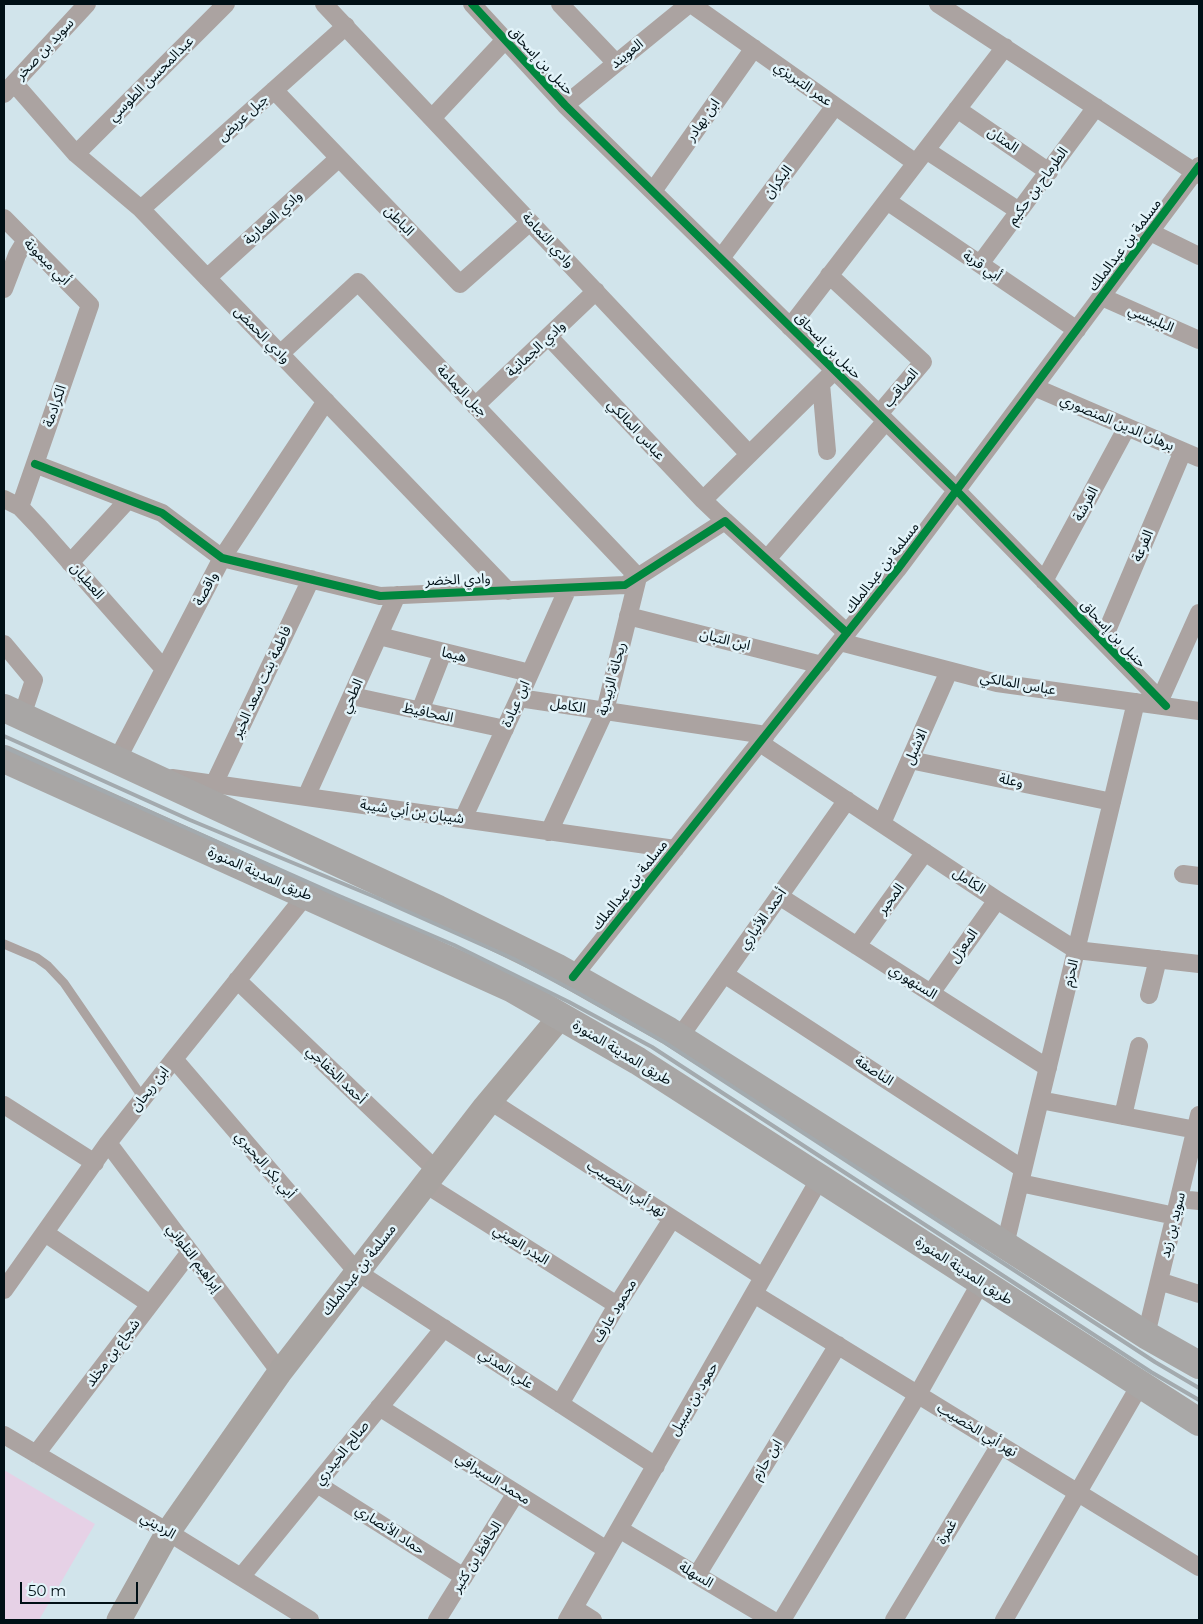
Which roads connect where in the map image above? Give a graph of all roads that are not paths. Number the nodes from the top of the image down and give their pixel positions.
1 (87, 4) edge
2 (224, 4) edge
3 (324, 4) edge
4 (472, 4) edge
5 (560, 4) edge
6 (690, 4) edge
7 (938, 4) edge
8 (346, 26) junction
9 (505, 40) junction
10 (754, 48) junction
11 (1005, 48) junction
12 (616, 63) junction
13 (9, 89) edge
14 (274, 90) junction
15 (565, 105) junction
16 (835, 106) junction
17 (1096, 108) junction
18 (957, 109) junction
19 (432, 118) junction
20 (76, 154) junction
21 (921, 157) junction
22 (339, 158) junction
23 (1198, 171) edge
24 (1049, 172) junction
25 (653, 192) junction
26 (887, 201) junction
27 (141, 209) junction
28 (1019, 211) junction
29 (4, 218) edge
30 (530, 222) junction
31 (1150, 232) junction
32 (26, 240) junction
33 (1199, 256) edge
34 (721, 258) junction
35 (980, 264) junction
36 (830, 275) junction
37 (207, 278) junction
38 (4, 290) edge
39 (596, 291) junction
40 (1102, 297) junction
41 (90, 305) joint
42 (790, 327) junction
43 (1077, 330) junction
44 (549, 337) junction
45 (1199, 340) edge
46 (280, 354) junction
47 (834, 371) junction
48 (820, 384) junction
49 (1034, 387) junction
50 (326, 401) junction
51 (475, 406) junction
52 (882, 418) junction
53 (1127, 427) junction
54 (827, 451) dead end
55 (749, 454) junction
56 (1191, 455) edge
57 (34, 464) junction
58 (956, 491) junction
59 (4, 499) edge
60 (128, 500) junction
61 (703, 500) junction
62 (20, 507) junction
63 (725, 521) junction
64 (222, 558) junction
65 (767, 559) junction
66 (70, 563) junction
67 (638, 577) junction
68 (311, 580) junction
69 (1044, 581) junction
70 (568, 588) junction
71 (508, 590) junction
72 (397, 595) junction
73 (1199, 613) edge
74 (628, 616) junction
75 (379, 636) junction
76 (844, 637) junction
77 (1102, 640) junction
78 (4, 644) edge
79 (442, 652) junction
80 (822, 665) junction
81 (164, 669) junction
82 (949, 670) junction
83 (530, 673) junction
84 (352, 696) junction
85 (519, 698) junction
86 (1136, 702) junction
87 (1163, 703) junction
88 (420, 711) junction
89 (605, 711) junction
90 (1199, 711) edge
91 (13, 712) edge
92 (505, 729) junction
93 (763, 739) junction
94 (4, 759) edge
95 (116, 760) junction
96 (910, 760) junction
97 (149, 775) junction
98 (214, 784) junction
99 (306, 797) junction
100 (847, 800) junction
101 (1112, 802) junction
102 (464, 819) junction
103 (882, 823) junction
104 (549, 832) junction
105 (675, 849) junction
106 (925, 852) junction
107 (306, 894) junction
108 (779, 896) junction
109 (997, 900) junction
110 (4, 944) edge
111 (857, 946) junction
112 (1076, 950) junction
113 (1158, 959) junction
114 (1199, 964) edge
115 (724, 974) junction
116 (573, 977) junction
117 (237, 980) junction
118 (931, 993) junction
119 (1150, 995) dead end
120 (561, 1016) junction
121 (679, 1038) junction
122 (1139, 1046) dead end
123 (174, 1059) junction
124 (1048, 1068) junction
125 (144, 1098) junction
126 (490, 1100) junction
127 (1040, 1100) junction
128 (4, 1104) edge
129 (1123, 1116) junction
130 (1197, 1122) edge
131 (108, 1143) junction
132 (94, 1163) junction
133 (1021, 1176) junction
134 (430, 1177) junction
135 (820, 1178) junction
136 (1199, 1201) edge
137 (1177, 1207) junction
138 (672, 1219) junction
139 (45, 1233) junction
140 (1004, 1245) junction
141 (190, 1252) junction
142 (357, 1272) junction
143 (763, 1277) junction
144 (1159, 1281) junction
145 (981, 1282) junction
146 (4, 1290) edge
147 (754, 1294) junction
148 (1199, 1294) edge
149 (150, 1304) junction
150 (617, 1305) junction
151 (444, 1328) junction
152 (1146, 1335) junction
153 (838, 1345) junction
154 (1199, 1365) edge
155 (280, 1372) junction
156 (1140, 1385) junction
157 (918, 1394) junction
158 (560, 1404) junction
159 (379, 1408) junction
160 (1199, 1422) edge
161 (4, 1435) edge
162 (1000, 1445) junction
163 (36, 1454) junction
164 (656, 1466) junction
165 (317, 1484) junction
166 (516, 1493) junction
167 (1078, 1493) junction
168 (619, 1529) junction
169 (168, 1532) junction
170 (607, 1550) junction
171 (1199, 1567) edge
172 (697, 1575) junction
173 (241, 1577) junction
174 (464, 1577) junction
175 (570, 1614) edge
176 (122, 1618) edge
177 (310, 1620) edge
178 (437, 1620) edge
179 (594, 1620) edge
180 (772, 1620) edge
181 (782, 1620) edge
182 (894, 1620) edge
183 (1004, 1620) edge

1 - 13 street, سويد بن صخر
2 - 20 street, عبدالمحسن الطوسي
3 - 8 street, وادي الثمامة
4 - 9 street, حنبل بن إسحاق
5 - 12 street
6 - 10 street, عمر التبريزي
6 - 12 street, العويند
7 - 11 street
8 - 14 street, جبل عريض
8 - 19 street, وادي الثمامة
9 - 15 street, حنبل بن إسحاق
9 - 19 street
10 - 16 street, عمر التبريزي
10 - 25 street, ابن بهادر
11 - 17 street
11 - 18 street
12 - 15 street, العويند
13 - 20 street, وادي الحمض
14 - 22 street, الباطن
14 - 27 street, جبل عريض
15 - 25 street, حنبل بن إسحاق
16 - 21 street, عمر التبريزي
16 - 34 street, البكران
17 - 23 street
17 - 24 street, الطرماح بن حكيم
18 - 21 street
18 - 24 street, المتان
19 - 30 street, وادي الثمامة
20 - 27 street, وادي الحمض
21 - 26 street
21 - 28 street, عمر التبريزي
22 - 30 street, الباطن
22 - 37 street, وادي العمارية
23 - 31 street, مسلمة بن عبدالملك
24 - 28 street, الطرماح بن حكيم
25 - 34 street, حنبل بن إسحاق
26 - 35 street, أبي قربة
26 - 36 street
27 - 37 street, وادي الحمض
28 - 35 street, الطرماح بن حكيم
29 - 32 street, أبي ميمونة
30 - 39 street, وادي الثمامة
31 - 33 street
31 - 40 street, مسلمة بن عبدالملك
32 - 38 street
32 - 41 street, أبي ميمونة
34 - 42 street, حنبل بن إسحاق
35 - 43 street, أبي قربة
36 - 42 street
36 - 52 street, الصاقب
37 - 46 street, وادي الحمض
39 - 44 street, وادي الجمانية
39 - 55 street, وادي الثمامة
40 - 43 street, مسلمة بن عبدالملك
40 - 45 street, البلبيسي
41 - 57 street, الكرادمة
42 - 47 street, حنبل بن إسحاق
43 - 49 street, مسلمة بن عبدالملك
44 - 51 street, وادي الجمانية
44 - 61 street, عباس المالكي
46 - 50 street, وادي الحمض
46 - 51 street, جبل اليمامة
47 - 48 street
47 - 52 street, حنبل بن إسحاق
48 - 54 street
48 - 55 street
49 - 53 street, برهان الدين المنصوري
49 - 58 street, مسلمة بن عبدالملك
50 - 64 street, واقصة
50 - 71 street, وادي الحمض
51 - 67 street, جبل اليمامة
52 - 58 street, حنبل بن إسحاق
52 - 65 street, الصاقب
53 - 56 street, برهان الدين المنصوري
53 - 69 street, الفرشة
55 - 61 street
56 - 77 street, الفرعة
57 - 60 street, وادي الخضر
57 - 62 street, الكرادمة
58 - 69 street, حنبل بن إسحاق
58 - 76 street, مسلمة بن عبدالملك
59 - 62 street, العطيان
60 - 64 street, وادي الخضر
60 - 66 street
61 - 63 street, عباس المالكي
62 - 66 street, العطيان
63 - 65 street
63 - 67 street, وادي الخضر
64 - 68 street, وادي الخضر
64 - 81 street, واقصة
65 - 76 street
66 - 81 street, العطيان
67 - 70 street, وادي الخضر
67 - 74 street, ريحانة الزبيدية
68 - 72 street, وادي الخضر
68 - 98 street, فاطمة بنت سعد الخير
69 - 77 street, حنبل بن إسحاق
70 - 71 street, وادي الخضر
70 - 83 street, ابن عبادة
71 - 72 street, وادي الخضر
72 - 75 street, الطحي
73 - 87 street
74 - 80 street, ابن التبان
74 - 89 street, ريحانة الزبيدية
75 - 79 street, هيما
75 - 84 street, الطحي
76 - 80 street, مسلمة بن عبدالملك
76 - 82 street, عباس المالكي
77 - 87 street, حنبل بن إسحاق
78 - 91 street
79 - 83 street, هيما
79 - 88 street
80 - 93 street, مسلمة بن عبدالملك
81 - 95 street, واقصة
82 - 86 street, عباس المالكي
82 - 96 street, الاشبل
83 - 85 street, ابن عبادة
84 - 88 street, المحافيظ
84 - 99 street, الطحي
85 - 89 street, الكامل
85 - 92 street, ابن عبادة
86 - 87 street, عباس المالكي
86 - 101 street, الحزم
87 - 90 street, عباس المالكي
88 - 92 street, المحافيظ
89 - 93 street, الكامل
89 - 104 street, ريحانة الزبيدية
91 - 95 main road
92 - 102 street, ابن عبادة
93 - 100 street, الكامل
93 - 105 street, مسلمة بن عبدالملك
94 - 107 main road, طريق المدينة المنورة
95 - 97 main road
96 - 101 street, وعلة
96 - 103 street, الاشبل
97 - 98 street, شيبان بن أبي شيبة
97 - 116 main road
98 - 99 street, شيبان بن أبي شيبة
99 - 102 street, شيبان بن أبي شيبة
100 - 103 street, الكامل
100 - 108 street, أحمد الأنباري
101 - 112 street, الحزم
102 - 104 street, شيبان بن أبي شيبة
103 - 106 street, الكامل
104 - 105 street, شيبان بن أبي شيبة
105 - 116 street, مسلمة بن عبدالملك
106 - 109 street, الكامل
106 - 111 street, المحبر
107 - 117 street, ابن ريحان
107 - 120 main road, طريق المدينة المنورة
108 - 111 street, السنهوري
108 - 115 street, أحمد الأنباري
109 - 112 street, الكامل
109 - 118 street, المعزل
110 - 125 lane
111 - 118 street, السنهوري
112 - 113 street, الكامل
112 - 124 street, الحزم
113 - 114 street, الكامل
113 - 119 street
115 - 121 street, أحمد الأنباري
115 - 133 street, الناصفة
116 - 121 main road
117 - 123 street, ابن ريحان
117 - 134 street, أحمد الخفاجي
118 - 124 street, السنهوري
120 - 126 main road, مسلمة بن عبدالملك
120 - 135 main road, طريق المدينة المنورة
121 - 140 main road
122 - 129 street
123 - 125 street, ابن ريحان
123 - 142 street, أبي بكر البحيري
124 - 127 street, الحزم
125 - 131 street, ابن ريحان
126 - 134 main road, مسلمة بن عبدالملك
126 - 138 street, نهر أبي الخصيب
127 - 129 street
127 - 133 street, الحزم
128 - 132 street
129 - 130 street
130 - 137 street, سويد بن زيد
131 - 132 street, ابن ريحان
131 - 141 street, إبراهيم التلواني
132 - 139 street, ابن ريحان
133 - 137 street, الناصفة
133 - 140 street, الحزم
134 - 142 main road, مسلمة بن عبدالملك
134 - 150 street, البدر العيني
135 - 143 street, حمود بن سبيل
135 - 145 main road, طريق المدينة المنورة
136 - 137 street, الناصفة
137 - 144 street, سويد بن زيد
138 - 143 street, نهر أبي الخصيب
138 - 150 street, محمود عارف
139 - 146 street, ابن ريحان
139 - 149 street
140 - 152 main road
141 - 149 street, شجاع بن مخلد
141 - 155 street, إبراهيم التلواني
142 - 151 street, علي المدني
142 - 155 main road, مسلمة بن عبدالملك
143 - 147 street, حمود بن سبيل
144 - 148 street
144 - 152 street, سويد بن زيد
145 - 156 main road, طريق المدينة المنورة
145 - 157 street
147 - 153 street, نهر أبي الخصيب
147 - 164 street, حمود بن سبيل
149 - 163 street, شجاع بن مخلد
150 - 158 street, محمود عارف
151 - 158 street, علي المدني
151 - 159 street, صالح الحيدري
152 - 154 main road
153 - 157 street, نهر أبي الخصيب
153 - 172 street, ابن حازم
155 - 169 main road, مسلمة بن عبدالملك
156 - 160 main road, طريق المدينة المنورة
156 - 167 street
157 - 162 street, نهر أبي الخصيب
157 - 181 street
158 - 164 street, علي المدني
159 - 165 street, صالح الحيدري
159 - 166 street, محمد السيرافي
161 - 163 street, الرديني
162 - 167 street, نهر أبي الخصيب
162 - 182 street, غمرة
163 - 169 street, الرديني
164 - 168 street, حمود بن سبيل
165 - 173 street, صالح الحيدري
165 - 174 street, حماد الأنصاري
166 - 170 street, محمد السيرافي
166 - 174 street, الحافظ بن كثير
167 - 171 street, نهر أبي الخصيب
167 - 183 street
168 - 170 street, حمود بن سبيل
168 - 172 street, السهلة
169 - 173 street, الرديني
169 - 176 main road, مسلمة بن عبدالملك
170 - 175 street, حمود بن سبيل
172 - 180 street, السهلة
173 - 177 street, الرديني
174 - 178 street, الحافظ بن كثير
175 - 179 street

